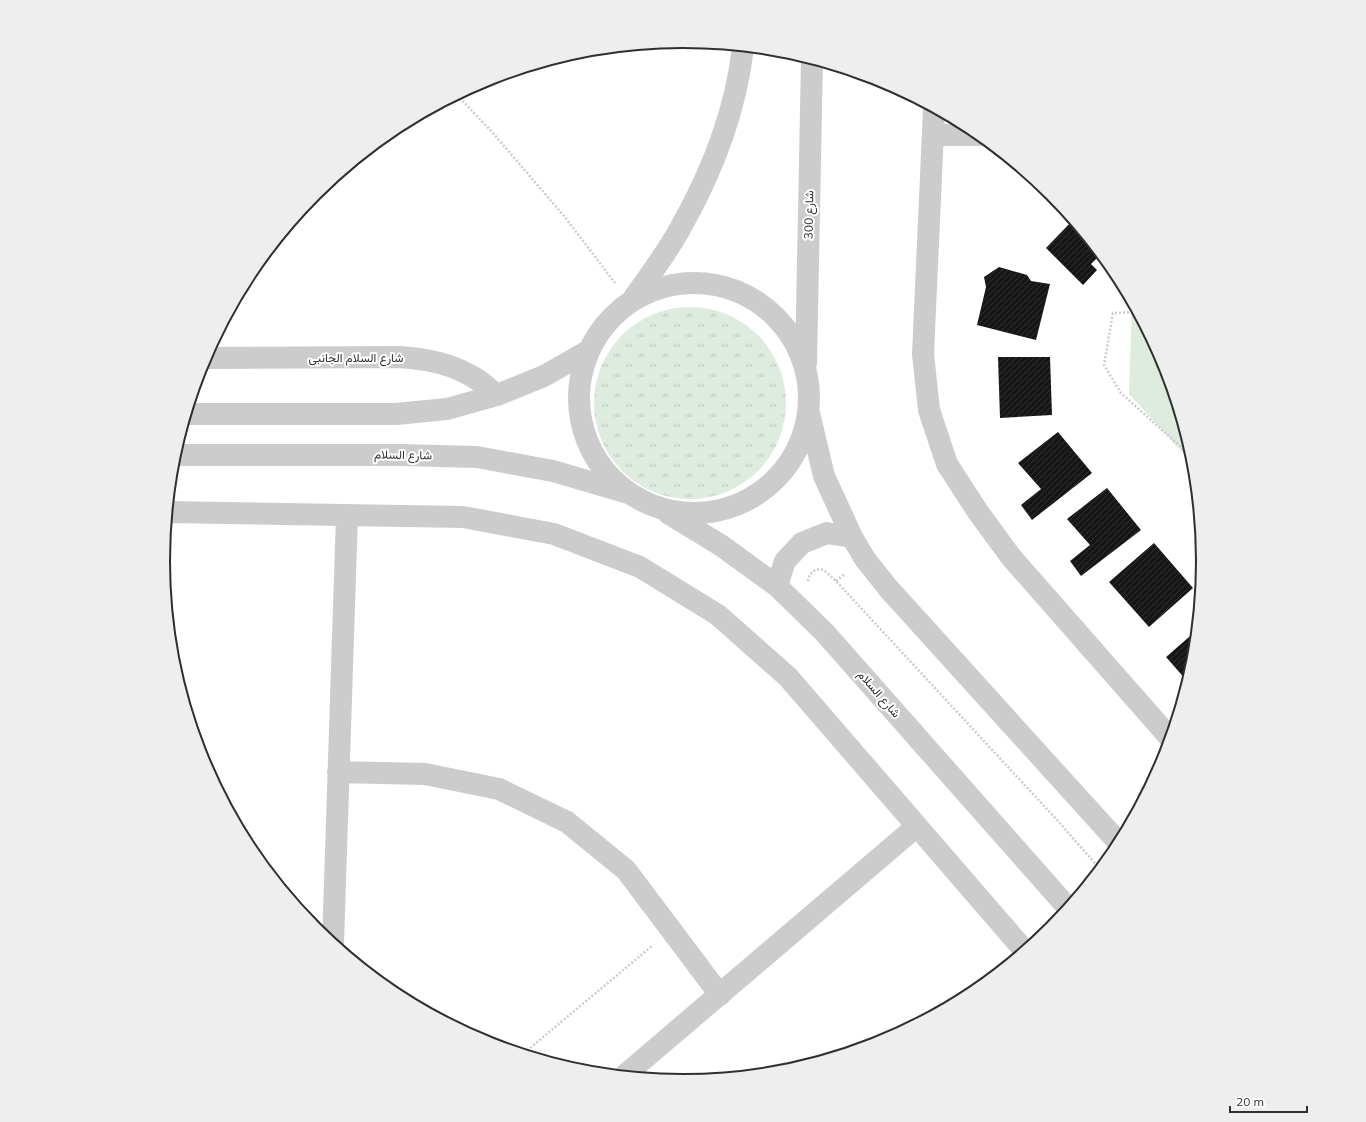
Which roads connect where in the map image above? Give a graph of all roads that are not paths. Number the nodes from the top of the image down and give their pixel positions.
1 (743, 51) edge
2 (812, 64) edge
3 (934, 114) edge
4 (934, 135) junction
5 (969, 135) edge
6 (632, 299) junction
7 (588, 351) junction
8 (212, 358) edge
9 (806, 370) junction
10 (497, 395) junction
11 (809, 411) junction
12 (191, 414) edge
13 (181, 455) edge
14 (628, 493) junction
15 (664, 510) junction
16 (172, 512) edge
17 (347, 515) junction
18 (852, 537) junction
19 (777, 586) junction
20 (1166, 734) edge
21 (338, 772) junction
22 (917, 826) junction
23 (1114, 839) edge
24 (1064, 904) edge
25 (333, 936) edge
26 (1021, 947) edge
27 (720, 995) junction
28 (630, 1071) edge

1 - 6 street
2 - 9 street, شارع 300
3 - 4 street
4 - 5 street
4 - 20 street
6 - 7 street
6 - 9 street
7 - 10 street
7 - 14 street
8 - 10 street, شارع السلام الجانبى
9 - 11 street
10 - 12 street
11 - 15 street
11 - 18 street
13 - 14 street, شارع السلام
14 - 15 street
15 - 19 street, شارع السلام
16 - 17 street
17 - 21 street
17 - 22 street
18 - 19 street
18 - 23 street
19 - 24 street, شارع السلام
21 - 25 street
21 - 27 street
22 - 26 street
22 - 27 street
27 - 28 street

